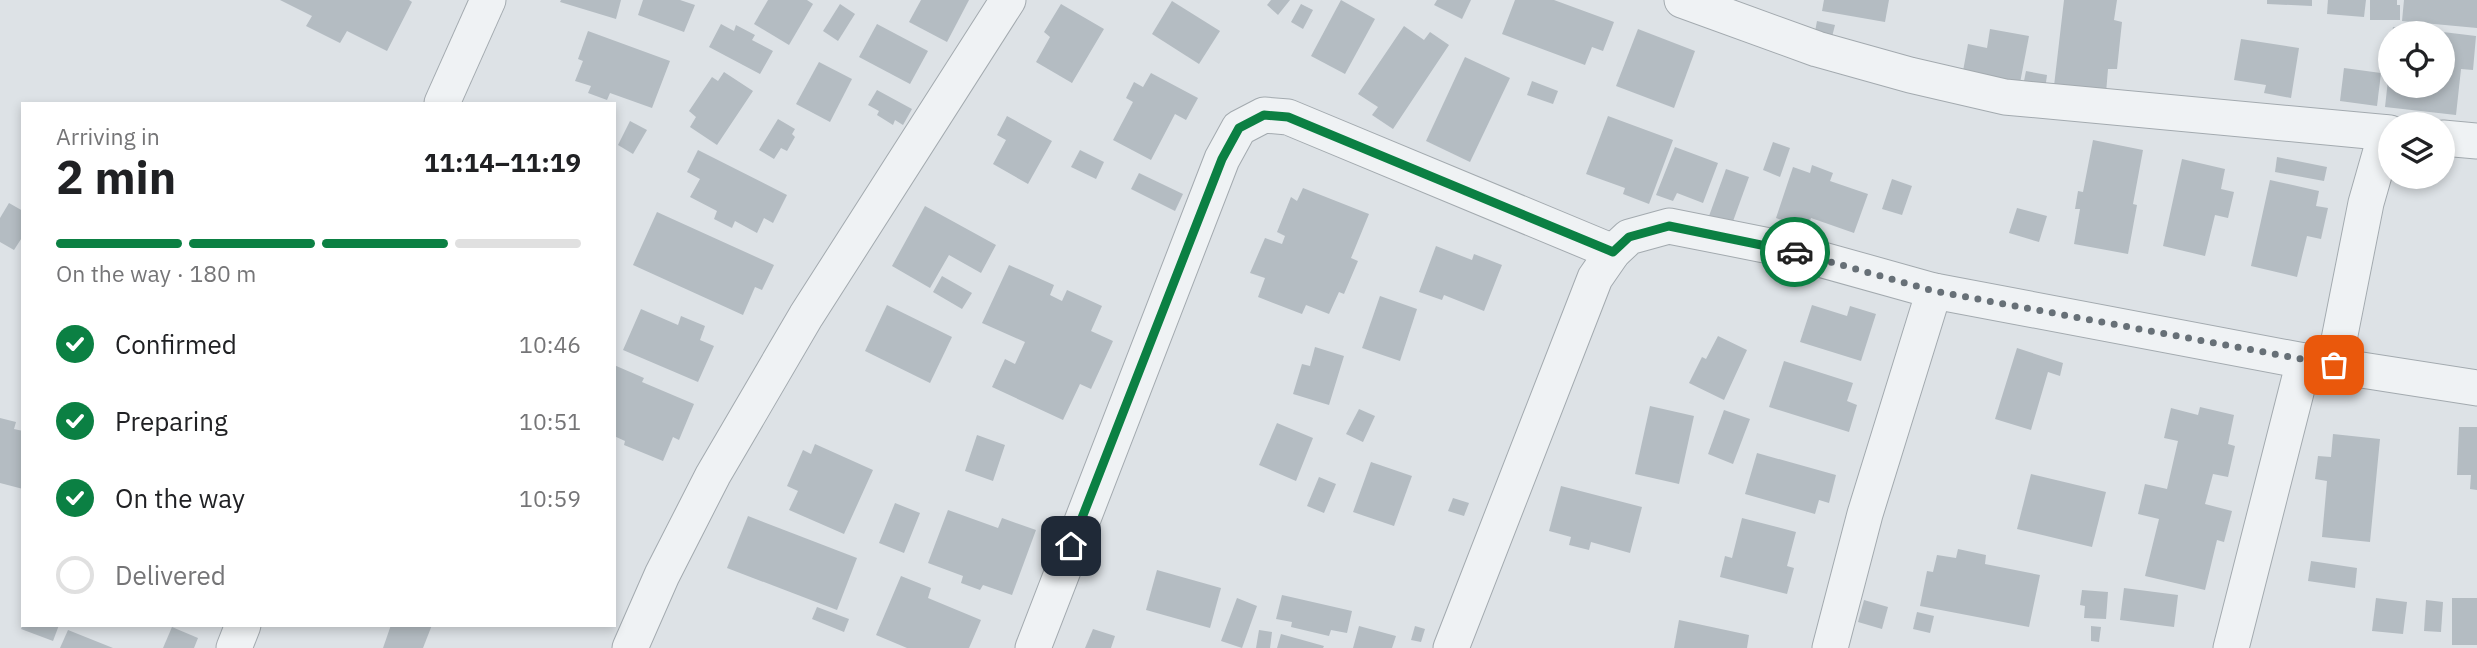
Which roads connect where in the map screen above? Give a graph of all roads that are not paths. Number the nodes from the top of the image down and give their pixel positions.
1 (488, 0) edge
2 (1008, 0) edge
3 (1682, 0) edge
4 (442, 102) edge
5 (2378, 132) edge
6 (2455, 139) edge
7 (2477, 141) edge
8 (2378, 165) edge
9 (1613, 252) junction
10 (1934, 291) junction
11 (2319, 363) junction
12 (2477, 388) edge
13 (242, 627) edge
14 (234, 648) edge
15 (631, 648) edge
16 (1033, 648) edge
17 (1451, 648) edge
18 (1830, 648) edge
19 (2231, 648) edge

1 - 4 street
2 - 15 street
3 - 5 street
6 - 7 street
8 - 11 street
9 - 10 street
9 - 16 street
9 - 17 street
10 - 11 street
10 - 18 street
11 - 12 street
11 - 19 street
13 - 14 street

